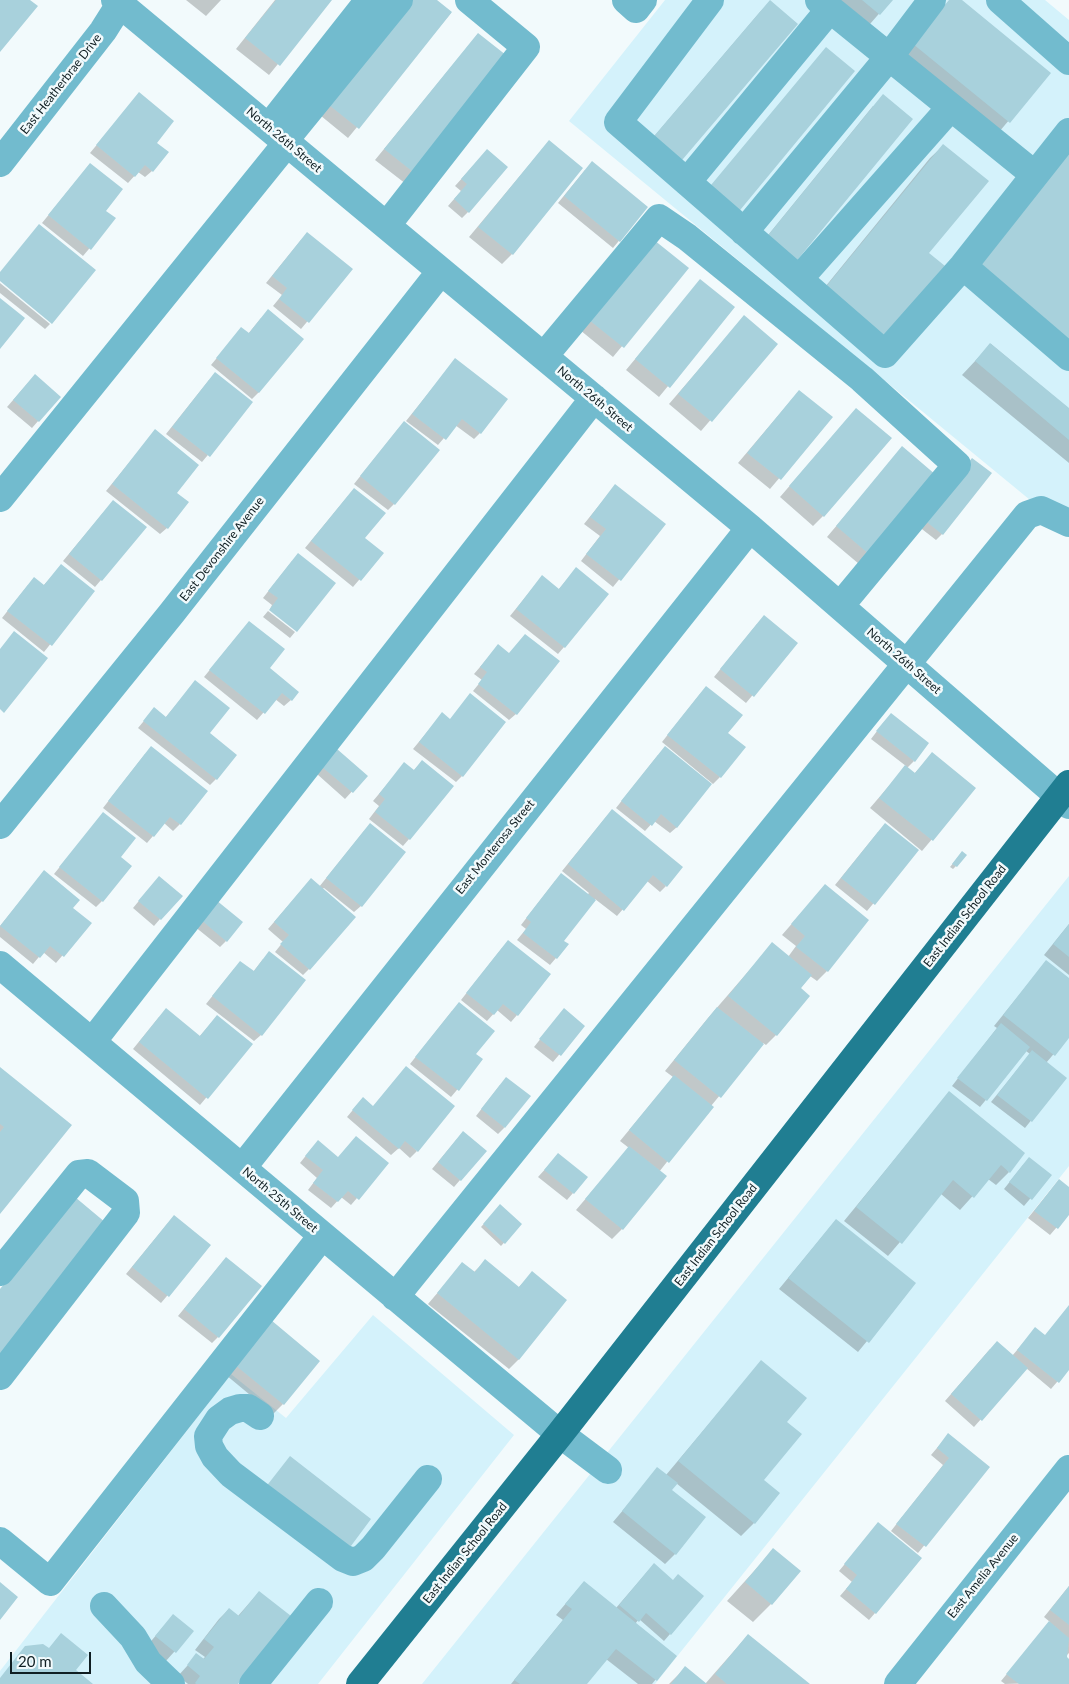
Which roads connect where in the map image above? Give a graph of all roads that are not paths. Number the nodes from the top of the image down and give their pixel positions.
1 (369, 0) edge
2 (399, 0) edge
3 (469, 0) edge
4 (626, 0) edge
5 (643, 0) edge
6 (710, 0) edge
7 (932, 0) edge
8 (1000, 0) edge
9 (117, 2) edge
10 (825, 4) edge
11 (890, 57) junction
12 (1069, 61) edge
13 (952, 107) junction
14 (1069, 132) edge
15 (280, 137) junction
16 (0, 163) edge
17 (1035, 175) junction
18 (687, 182) junction
19 (387, 225) junction
20 (744, 232) junction
21 (963, 266) junction
22 (441, 271) junction
23 (800, 279) junction
24 (544, 356) junction
25 (1069, 357) edge
26 (594, 398) junction
27 (0, 498) edge
28 (1069, 523) edge
29 (750, 528) junction
30 (840, 606) junction
31 (906, 663) junction
32 (1066, 795) edge
33 (0, 825) edge
34 (0, 965) edge
35 (92, 1042) junction
36 (242, 1168) junction
37 (322, 1236) junction
38 (0, 1272) edge
39 (395, 1297) junction
40 (0, 1376) edge
41 (260, 1416) dead end
42 (560, 1434) junction
43 (1069, 1469) edge
44 (608, 1470) dead end
45 (428, 1479) dead end
46 (0, 1541) edge
47 (319, 1602) dead end
48 (104, 1606) dead end
49 (171, 1684) edge
50 (252, 1684) edge
51 (360, 1684) edge
52 (898, 1684) edge

1 - 15 street
2 - 15 street
3 - 19 street
4 - 5 street
6 - 18 street
7 - 11 street
8 - 12 street
9 - 15 street, North 26th Street
9 - 16 street, East Heatherbrae Drive
10 - 11 street
10 - 18 street
11 - 13 street
11 - 20 street
13 - 17 street
13 - 23 street
14 - 17 street
15 - 19 street, North 26th Street
15 - 27 street
17 - 21 street
18 - 20 street
19 - 22 street, North 26th Street
20 - 23 street
21 - 23 street
21 - 25 street
22 - 24 street, North 26th Street
22 - 33 street, East Devonshire Avenue
24 - 26 street, North 26th Street
24 - 30 street
26 - 29 street, North 26th Street
26 - 35 street
28 - 31 street
29 - 30 street, North 26th Street
29 - 36 street, East Monterosa Street
30 - 31 street, North 26th Street
31 - 32 street, North 26th Street
31 - 39 street
32 - 42 main road, East Indian School Road
34 - 35 street, North 25th Street
35 - 36 street, North 25th Street
36 - 37 street, North 25th Street
37 - 39 street, North 25th Street
37 - 46 street
38 - 40 street
39 - 42 street, North 25th Street
41 - 45 street
42 - 44 street, North 25th Street
42 - 51 main road, East Indian School Road
43 - 52 street, East Amelia Avenue
47 - 50 street
48 - 49 street

